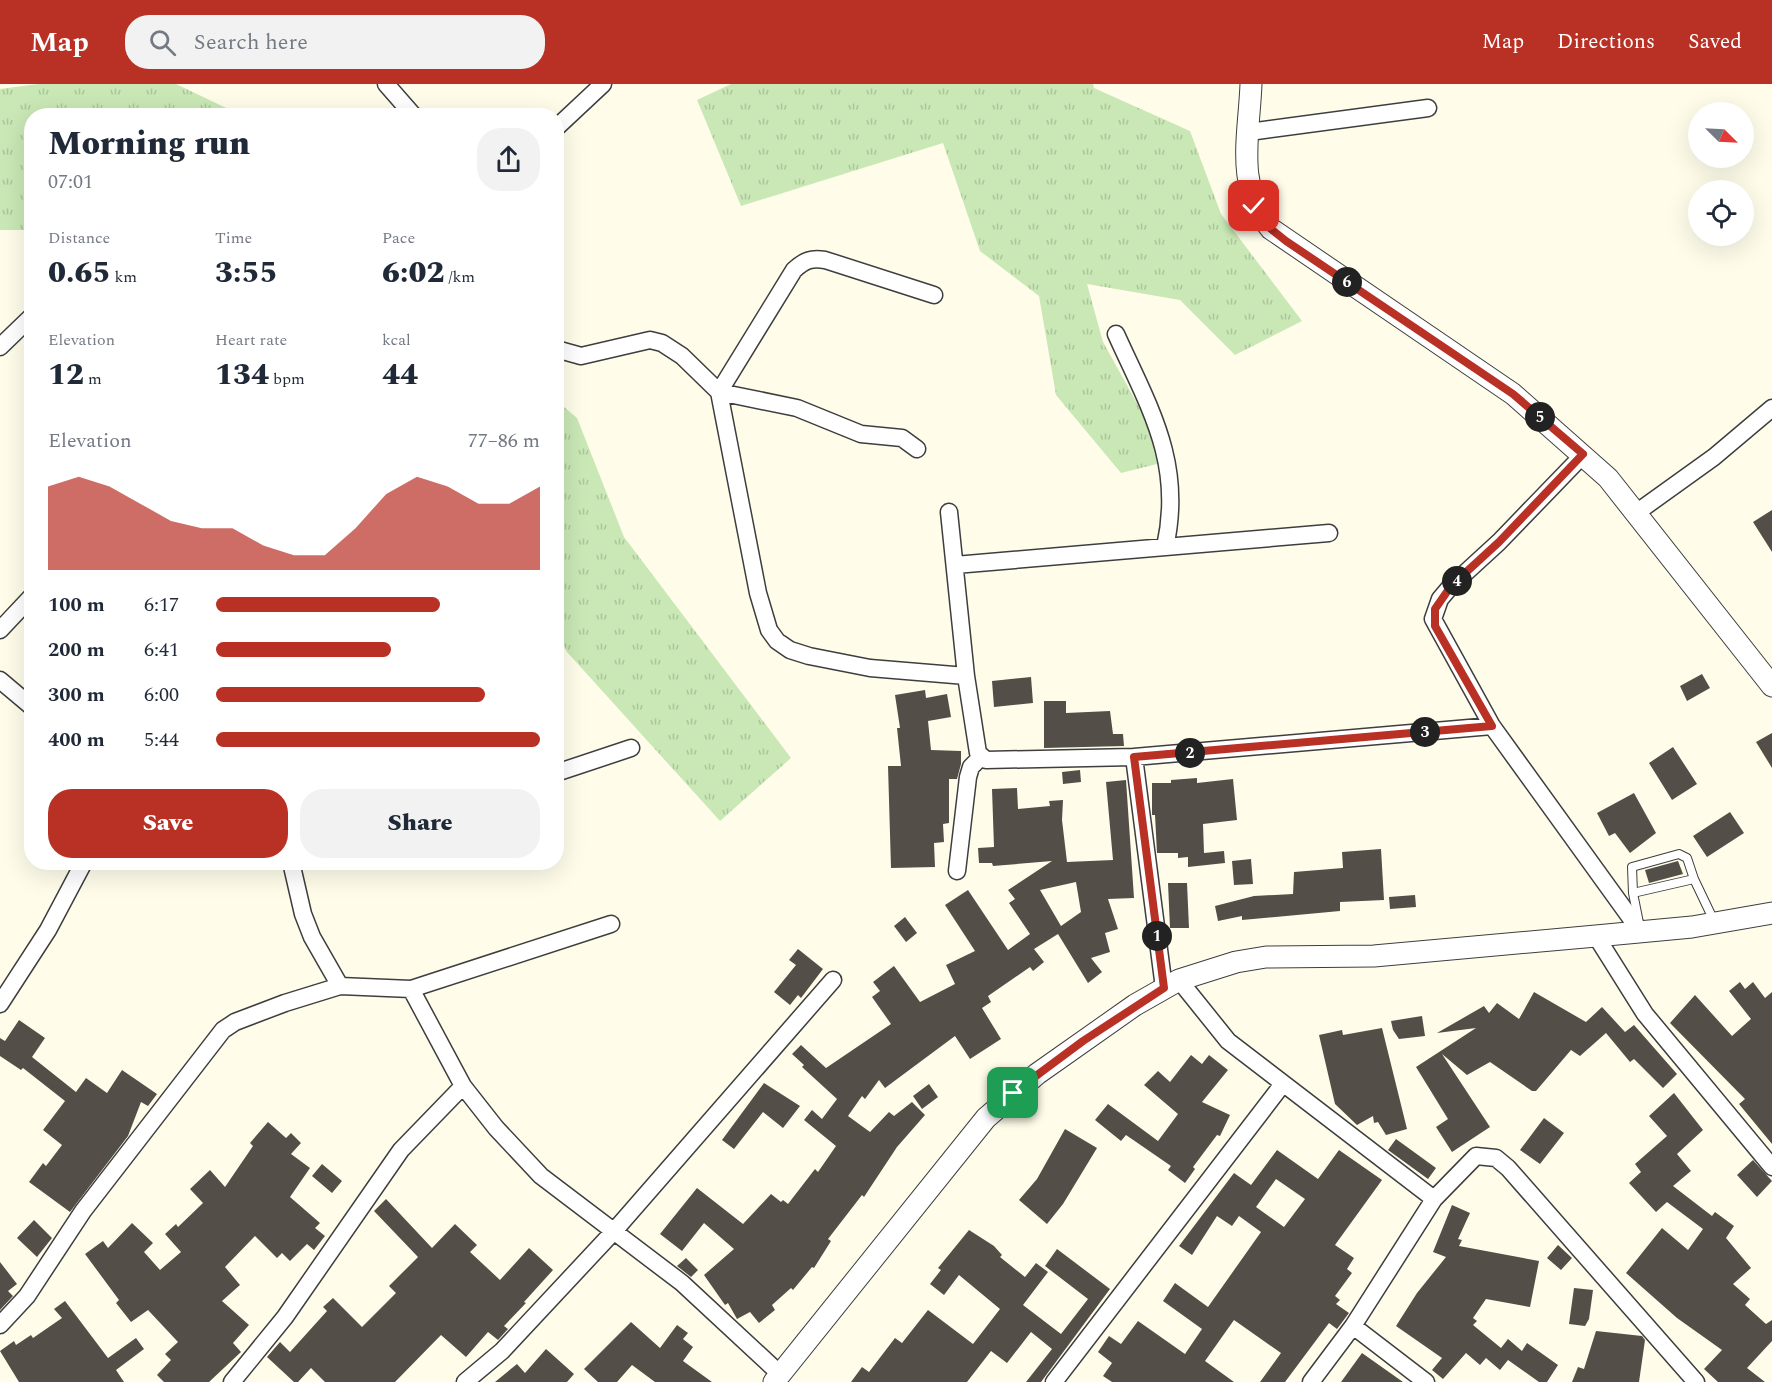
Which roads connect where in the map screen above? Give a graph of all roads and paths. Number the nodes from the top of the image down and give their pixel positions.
1 (386, 84) edge
2 (603, 84) edge
3 (1251, 84) edge
4 (407, 108) edge
5 (1428, 108) dead end
6 (564, 121) edge
7 (1249, 132) junction
8 (934, 295) dead end
9 (24, 324) edge
10 (1116, 334) dead end
11 (0, 347) edge
12 (564, 351) edge
13 (719, 392) junction
14 (1772, 408) edge
15 (917, 449) dead end
16 (1583, 454) junction
17 (949, 512) dead end
18 (1636, 513) junction
19 (1329, 533) dead end
20 (1165, 547) junction
21 (955, 565) junction
22 (24, 604) edge
23 (0, 630) edge
24 (966, 675) junction
25 (0, 680) edge
26 (1772, 686) edge
27 (24, 700) edge
28 (1492, 726) junction
29 (632, 748) dead end
30 (981, 757) junction
31 (1134, 757) junction
32 (564, 770) edge
33 (80, 870) edge
34 (293, 870) edge
35 (957, 871) dead end
36 (1694, 879) junction
37 (1633, 893) junction
38 (1772, 913) edge
39 (612, 924) dead end
40 (1715, 924) junction
41 (1641, 931) junction
42 (1596, 936) junction
43 (833, 980) dead end
44 (1172, 984) junction
45 (340, 986) junction
46 (411, 989) junction
47 (0, 1004) edge
48 (1282, 1085) junction
49 (463, 1086) junction
50 (1772, 1167) edge
51 (1434, 1199) junction
52 (615, 1230) junction
53 (0, 1324) edge
54 (1353, 1326) junction
55 (777, 1378) edge
56 (232, 1382) edge
57 (465, 1382) edge
58 (1054, 1382) edge
59 (1311, 1382) edge
60 (1426, 1382) edge
61 (1696, 1382) edge

1 - 4 street
2 - 6 street
3 - 7 street
5 - 7 street
7 - 16 street
8 - 13 street
9 - 11 street
10 - 20 street
12 - 13 street
13 - 15 street
13 - 24 street
14 - 18 street
16 - 18 street
16 - 28 street
17 - 21 street
18 - 26 street
19 - 20 street
20 - 21 street
21 - 24 street
22 - 23 street
24 - 30 street
25 - 27 street
28 - 31 street
28 - 41 street
29 - 32 street
30 - 31 street
30 - 35 street
31 - 44 street
33 - 47 street
34 - 45 street
36 - 37 lane
36 - 37 lane
36 - 40 lane
37 - 41 lane
38 - 40 street
39 - 46 street
40 - 41 street
41 - 42 street
42 - 44 street
42 - 50 street
43 - 52 street
44 - 48 street
44 - 55 street
45 - 46 street
45 - 53 street
46 - 49 street
48 - 51 street
48 - 58 street
49 - 52 street
49 - 56 street
51 - 54 street
51 - 61 street
52 - 55 street
52 - 57 street
54 - 59 street
54 - 60 street

